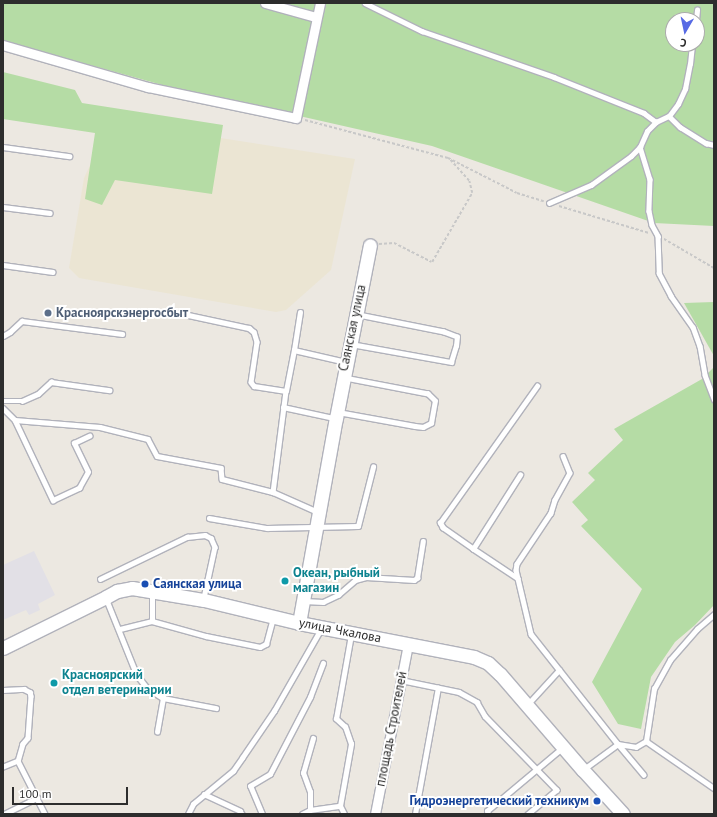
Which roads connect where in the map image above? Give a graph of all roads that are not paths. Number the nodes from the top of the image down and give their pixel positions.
1 (265, 3) edge
2 (320, 3) edge
3 (365, 3) edge
4 (316, 17) junction
5 (3, 45) edge
6 (691, 52) edge
7 (669, 116) junction
8 (656, 122) junction
9 (714, 145) edge
10 (3, 147) edge
11 (640, 147) junction
12 (69, 156) dead end
13 (549, 203) road end
14 (3, 207) edge
15 (50, 213) dead end
16 (370, 245) road end
17 (3, 265) edge
18 (53, 272) dead end
19 (300, 312) dead end
20 (179, 313) dead end
21 (356, 315) junction
22 (122, 334) dead end
23 (3, 336) edge
24 (350, 344) junction
25 (294, 350) junction
26 (346, 362) junction
27 (343, 378) junction
28 (537, 386) dead end
29 (109, 390) dead end
30 (286, 391) junction
31 (714, 399) edge
32 (3, 401) edge
33 (283, 407) junction
34 (3, 408) edge
35 (336, 415) junction
36 (15, 420) junction
37 (89, 436) dead end
38 (563, 456) dead end
39 (372, 467) dead end
40 (520, 475) dead end
41 (273, 492) junction
42 (318, 512) junction
43 (209, 518) dead end
44 (315, 526) junction
45 (422, 541) dead end
46 (473, 549) junction
47 (100, 579) dead end
48 (518, 579) junction
49 (152, 591) junction
50 (106, 596) junction
51 (204, 600) junction
52 (304, 601) junction
53 (714, 614) edge
54 (273, 618) junction
55 (152, 621) junction
56 (299, 623) junction
57 (322, 628) junction
58 (120, 629) junction
59 (352, 634) junction
60 (408, 644) junction
61 (3, 648) edge
62 (323, 663) dead end
63 (559, 670) junction
64 (402, 680) junction
65 (438, 688) junction
66 (3, 690) edge
67 (163, 698) junction
68 (527, 704) junction
69 (216, 708) dead end
70 (157, 732) dead end
71 (313, 738) dead end
72 (646, 741) junction
73 (618, 744) junction
74 (563, 747) junction
75 (18, 761) junction
76 (3, 767) edge
77 (537, 768) junction
78 (583, 770) junction
79 (644, 775) dead end
80 (714, 788) edge
81 (204, 794) junction
82 (37, 798) junction
83 (340, 806) junction
84 (310, 810) junction
85 (4, 814) edge
86 (45, 814) edge
87 (188, 814) edge
88 (242, 814) edge
89 (262, 814) edge
90 (302, 814) edge
91 (344, 814) edge
92 (375, 814) edge
93 (415, 814) edge
94 (488, 814) edge
95 (528, 814) edge
96 (623, 814) edge

1 - 4 street
2 - 4 street
3 - 8 lane
4 - 5 street
6 - 7 lane
7 - 8 lane
7 - 9 lane
8 - 11 lane
10 - 12 lane
11 - 13 lane
11 - 31 lane
14 - 15 lane
16 - 21 main road, Саянская улица
17 - 18 lane
19 - 25 lane
20 - 30 lane
21 - 24 main road, Саянская улица
21 - 24 lane
22 - 23 lane
24 - 26 main road, Саянская улица
25 - 26 lane
25 - 30 lane
26 - 27 main road, Саянская улица
27 - 35 main road, Саянская улица
27 - 35 lane
28 - 46 lane
29 - 32 lane
30 - 33 lane
33 - 35 lane
33 - 41 lane
34 - 36 lane
35 - 42 main road, Саянская улица
36 - 37 lane
36 - 41 lane
38 - 48 lane
39 - 44 lane
40 - 46 lane
41 - 42 lane
42 - 44 main road, Саянская улица
43 - 44 lane
44 - 52 main road, Саянская улица
45 - 52 lane
46 - 48 lane
47 - 51 lane
48 - 63 lane
49 - 50 main road, улица Чкалова
49 - 51 main road, улица Чкалова
49 - 55 lane
50 - 58 lane
50 - 61 main road, улица Чкалова
51 - 54 main road, улица Чкалова
52 - 56 main road, Саянская улица
53 - 72 lane
54 - 55 lane
54 - 56 main road, улица Чкалова
55 - 58 lane
56 - 57 main road, улица Чкалова
57 - 59 main road, улица Чкалова
57 - 81 lane
58 - 67 lane
59 - 60 main road, улица Чкалова
59 - 83 lane
60 - 64 street, площадь Строителей
60 - 68 main road, улица Чкалова
62 - 89 lane
63 - 68 lane
63 - 73 lane
64 - 65 lane
64 - 92 street, площадь Строителей
65 - 77 lane
65 - 93 lane
66 - 75 lane
67 - 69 lane
67 - 70 lane
68 - 74 main road, улица Чкалова
71 - 84 lane
72 - 73 lane
72 - 80 lane
73 - 78 lane
73 - 79 lane
74 - 77 lane
74 - 78 main road, улица Чкалова
75 - 76 lane
75 - 82 lane
77 - 94 lane
77 - 95 lane
78 - 96 main road, улица Чкалова
81 - 87 lane
81 - 88 lane
82 - 85 lane
82 - 86 lane
83 - 84 lane
83 - 91 lane
84 - 90 lane

